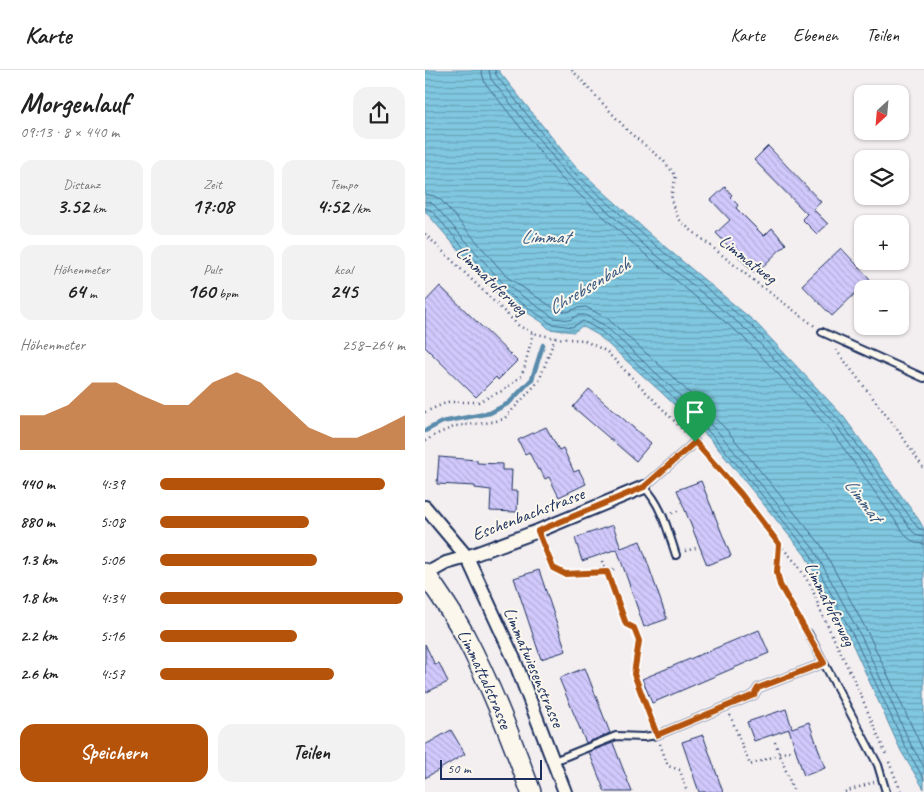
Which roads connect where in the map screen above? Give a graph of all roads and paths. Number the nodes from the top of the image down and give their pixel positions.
1 (572, 70) edge
2 (425, 234) edge
3 (822, 332) junction
4 (533, 333) junction
5 (555, 338) junction
6 (924, 378) edge
7 (425, 412) edge
8 (425, 442) edge
9 (695, 442) junction
10 (924, 469) edge
11 (644, 487) junction
12 (425, 507) edge
13 (538, 531) junction
14 (779, 544) junction
15 (683, 547) dead end
16 (696, 548) dead end
17 (676, 555) dead end
18 (467, 557) junction
19 (602, 561) dead end
20 (614, 569) dead end
21 (607, 572) junction
22 (426, 574) edge
23 (808, 633) joint
24 (824, 663) junction
25 (726, 705) junction
26 (657, 735) junction
27 (775, 742) dead end
28 (793, 750) dead end
29 (779, 755) junction
30 (553, 761) junction
31 (883, 778) junction
32 (531, 792) edge
33 (565, 792) edge
34 (687, 792) edge
35 (794, 792) edge
36 (845, 792) edge
37 (886, 792) edge
38 (901, 792) edge

1 - 3 path, Limmatweg
2 - 4 path, Limmatuferweg
3 - 6 lane
3 - 10 path, Limmatweg
4 - 5 path, Limmatuferweg
4 - 7 path
5 - 8 path
5 - 9 path, Limmatuferweg
9 - 11 lane
9 - 14 path, Limmatuferweg
11 - 13 street, Eschenbachstrasse
11 - 17 lane
12 - 18 street, Limmatwiesenstrasse
13 - 18 street, Eschenbachstrasse
13 - 21 path
14 - 23 path
14 - 38 path, Limmatuferweg
15 - 16 path
18 - 22 street, Eschenbachstrasse
18 - 30 street, Limmatwiesenstrasse
19 - 21 path
20 - 21 path
21 - 26 path
22 - 32 main road, Limmattalstrasse
23 - 24 lane
24 - 25 lane
24 - 31 lane
25 - 26 lane
25 - 29 path
26 - 30 lane
26 - 34 path
27 - 29 path
28 - 29 path
29 - 35 path
30 - 33 street, Limmatwiesenstrasse
31 - 36 path
31 - 37 lane

